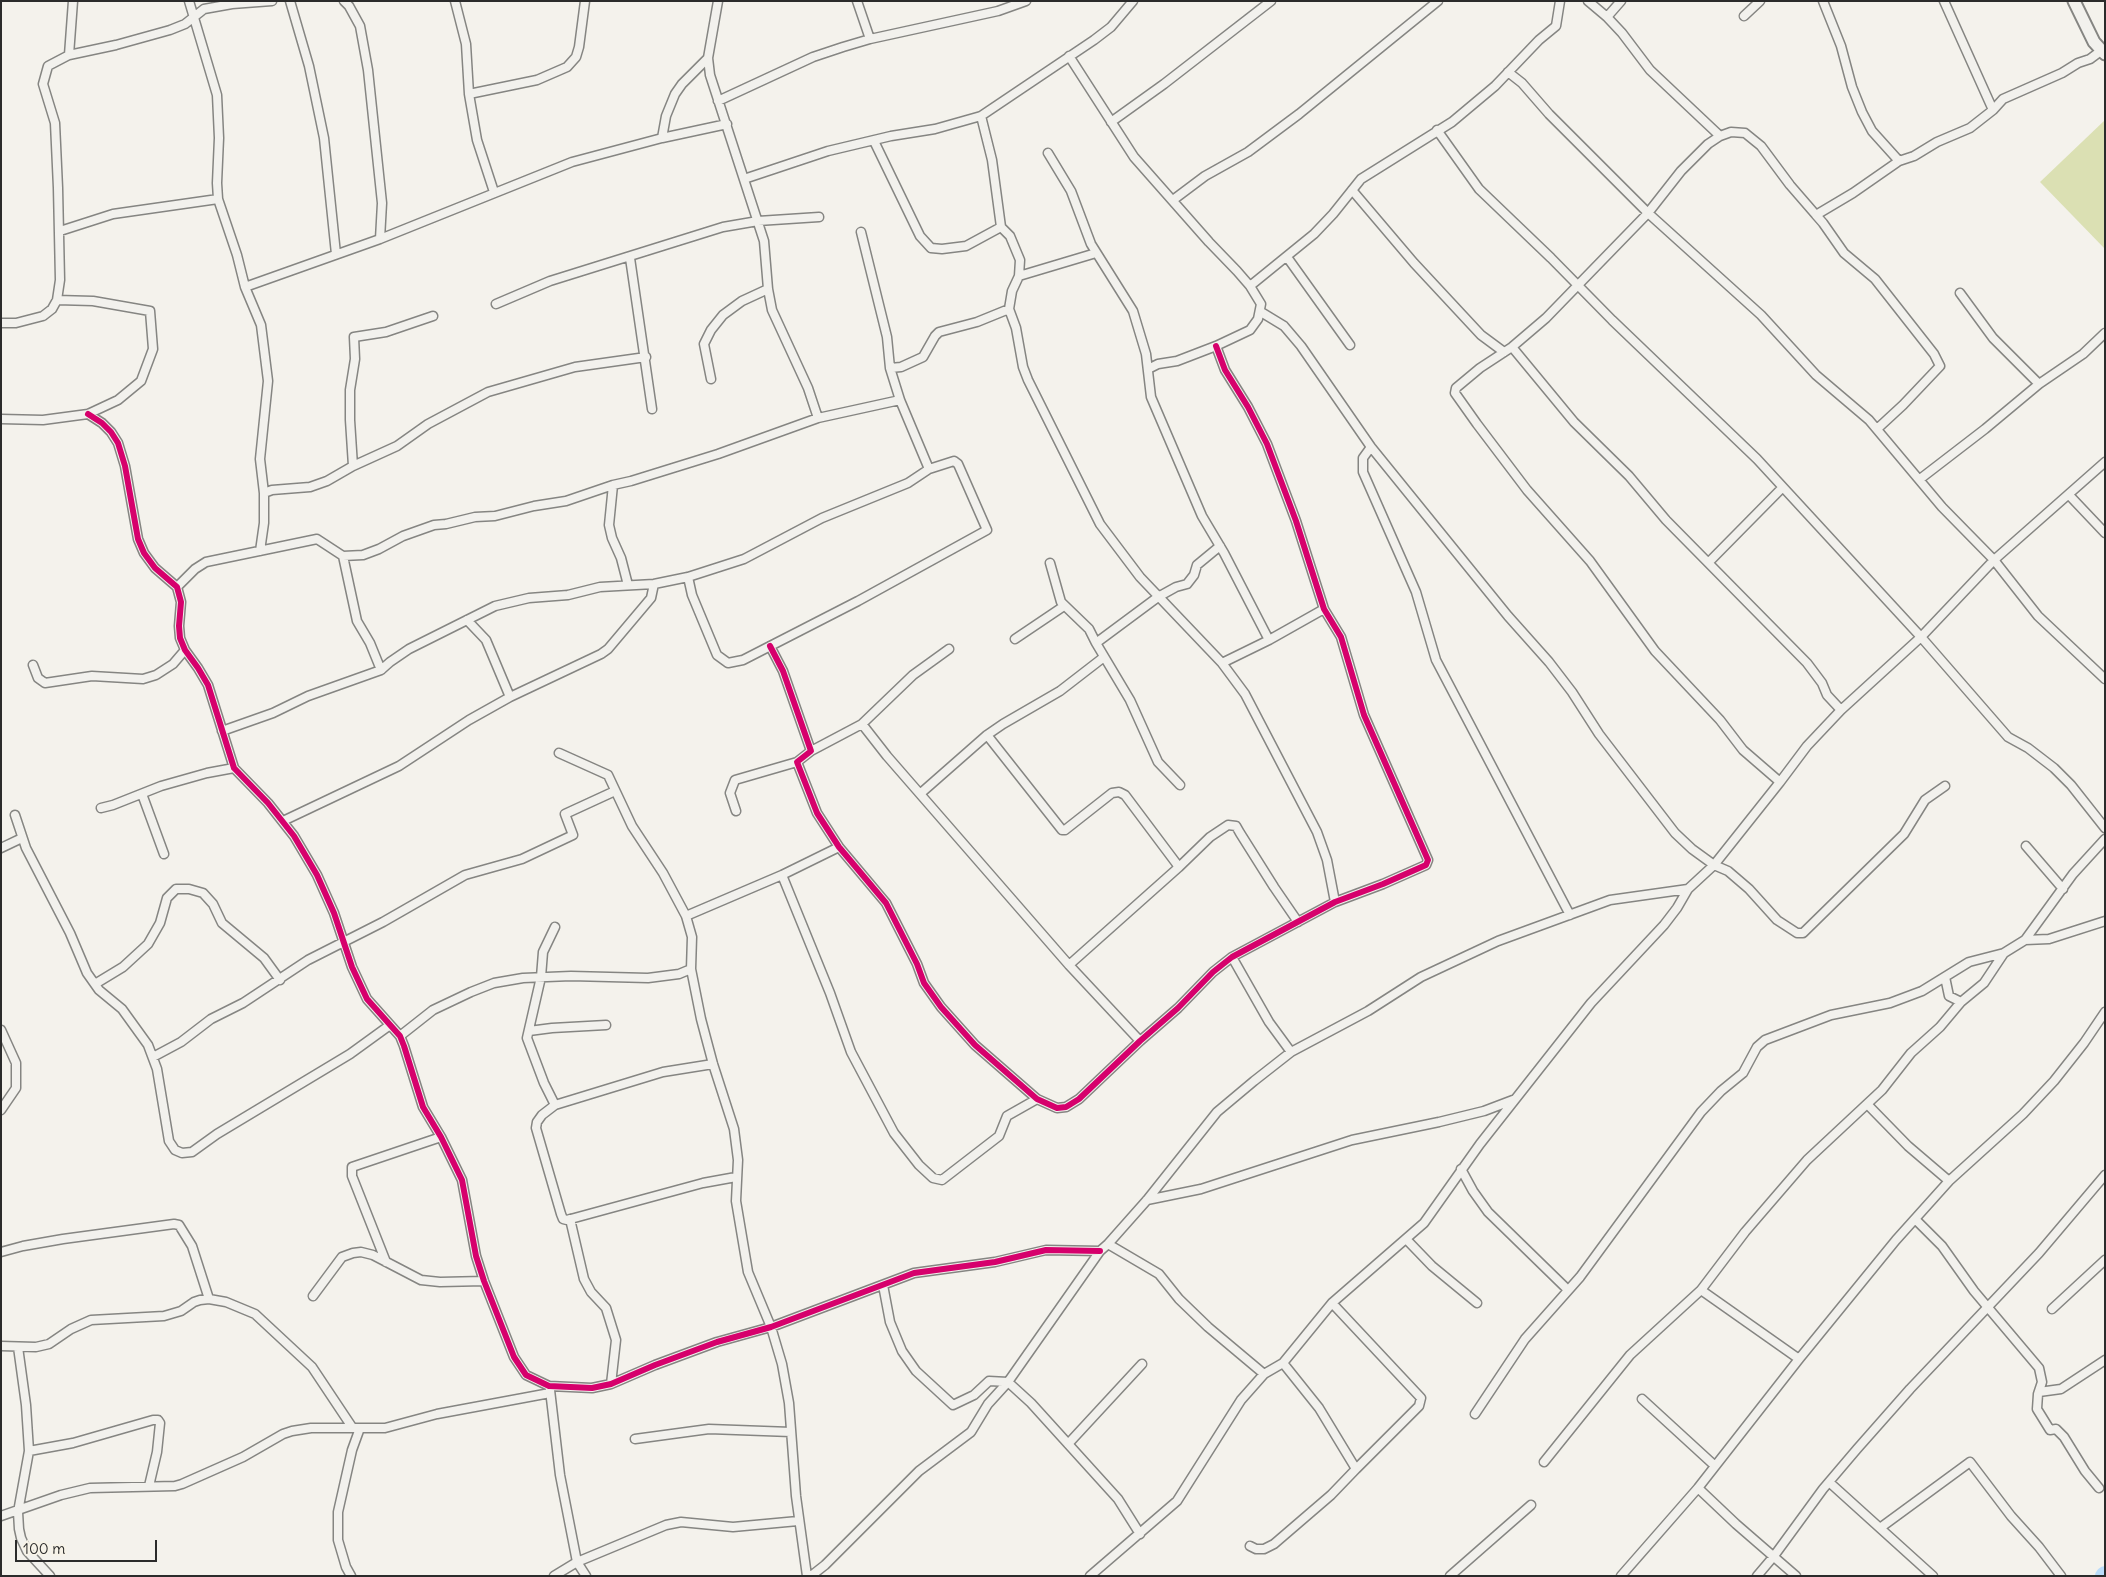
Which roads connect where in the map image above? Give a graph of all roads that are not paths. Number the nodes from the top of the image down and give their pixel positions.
1 (73, 1) edge
2 (189, 1) edge
3 (272, 1) edge
4 (290, 1) edge
5 (344, 1) edge
6 (455, 1) edge
7 (585, 1) edge
8 (718, 1) edge
9 (857, 1) edge
10 (1026, 1) edge
11 (1133, 1) edge
12 (1271, 1) edge
13 (1438, 1) edge
14 (1560, 1) edge
15 (1588, 1) edge
16 (1621, 1) edge
17 (1760, 1) edge
18 (1823, 1) edge
19 (1944, 1) edge
20 (2074, 1) edge
21 (1744, 16) dead end
22 (1607, 17) junction
23 (194, 18) junction
24 (870, 39) junction
25 (2103, 52) edge
26 (69, 55) junction
27 (1069, 56) junction
28 (708, 58) junction
29 (1508, 72) junction
30 (469, 94) junction
31 (718, 101) junction
32 (1993, 110) junction
33 (981, 116) junction
34 (1111, 122) junction
35 (727, 124) junction
36 (1437, 130) junction
37 (1720, 136) junction
38 (662, 138) junction
39 (874, 141) junction
40 (1048, 153) dead end
41 (1899, 161) junction
42 (744, 179) junction
43 (1352, 190) junction
44 (494, 192) junction
45 (218, 199) junction
46 (1173, 200) junction
47 (1648, 214) junction
48 (1816, 215) junction
49 (819, 217) dead end
50 (758, 221) junction
51 (1001, 227) junction
52 (60, 231) junction
53 (861, 232) dead end
54 (380, 239) junction
55 (1096, 253) junction
56 (336, 254) junction
57 (630, 258) junction
58 (1286, 258) junction
59 (1019, 276) junction
60 (1578, 284) junction
61 (1250, 286) junction
62 (245, 287) junction
63 (768, 290) junction
64 (1960, 293) dead end
65 (57, 300) junction
66 (496, 304) dead end
67 (1009, 309) junction
68 (1261, 312) junction
69 (433, 316) dead end
70 (1, 323) edge
71 (2105, 332) edge
72 (1216, 346) junction
73 (1350, 346) dead end
74 (1508, 350) junction
75 (646, 357) junction
76 (890, 368) junction
77 (1148, 370) junction
78 (711, 379) dead end
79 (2039, 384) junction
80 (900, 400) junction
81 (652, 409) dead end
82 (88, 414) junction
83 (818, 418) junction
84 (1, 419) edge
85 (1877, 429) junction
86 (1370, 447) junction
87 (2105, 462) edge
88 (354, 466) junction
89 (929, 469) junction
90 (1920, 479) junction
91 (613, 485) junction
92 (1782, 488) junction
93 (264, 493) junction
94 (2068, 495) junction
95 (2105, 533) edge
96 (1220, 546) junction
97 (260, 551) junction
98 (343, 556) junction
99 (1994, 560) junction
100 (1709, 562) junction
101 (1050, 563) dead end
102 (688, 577) junction
103 (654, 584) junction
104 (628, 585) junction
105 (177, 587) junction
106 (1158, 597) junction
107 (1064, 606) junction
108 (1324, 608) junction
109 (467, 620) junction
110 (1921, 637) junction
111 (1015, 639) dead end
112 (1270, 640) junction
113 (1096, 643) junction
114 (770, 646) junction
115 (948, 649) dead end
116 (185, 650) junction
117 (1104, 657) junction
118 (1222, 663) junction
119 (33, 665) dead end
120 (381, 670) junction
121 (2105, 679) edge
122 (510, 697) junction
123 (1841, 710) junction
124 (862, 724) junction
125 (222, 731) junction
126 (987, 735) junction
127 (811, 751) junction
128 (559, 753) dead end
129 (797, 762) junction
130 (234, 768) junction
131 (1780, 782) junction
132 (1180, 785) dead end
133 (1945, 786) dead end
134 (615, 791) junction
135 (921, 793) junction
136 (142, 794) junction
137 (101, 808) dead end
138 (736, 811) dead end
139 (15, 815) dead end
140 (283, 821) junction
141 (2105, 828) edge
142 (22, 838) junction
143 (2105, 839) edge
144 (2026, 846) dead end
145 (1, 848) edge
146 (839, 848) junction
147 (164, 854) dead end
148 (1714, 865) junction
149 (1179, 867) junction
150 (782, 875) junction
151 (1688, 888) junction
152 (2063, 889) junction
153 (1335, 902) junction
154 (1570, 915) junction
155 (686, 916) junction
156 (2105, 921) edge
157 (1298, 922) junction
158 (555, 927) dead end
159 (2025, 940) junction
160 (345, 943) junction
161 (2004, 954) junction
162 (1232, 957) junction
163 (1069, 964) junction
164 (691, 969) junction
165 (540, 977) junction
166 (1944, 977) junction
167 (280, 980) junction
168 (95, 984) junction
169 (1961, 1002) junction
170 (2105, 1012) edge
171 (390, 1025) junction
172 (606, 1025) dead end
173 (1, 1030) edge
174 (529, 1031) junction
175 (400, 1036) junction
176 (1140, 1041) junction
177 (1291, 1052) junction
178 (153, 1057) junction
179 (713, 1064) junction
180 (1037, 1099) junction
181 (1514, 1099) junction
182 (1867, 1104) junction
183 (555, 1105) junction
184 (1, 1110) edge
185 (441, 1137) junction
186 (1461, 1170) junction
187 (2105, 1175) edge
188 (736, 1177) junction
189 (1949, 1181) junction
190 (1147, 1200) junction
191 (570, 1219) junction
192 (1915, 1219) junction
193 (1406, 1239) junction
194 (1108, 1244) junction
195 (1100, 1251) junction
196 (1, 1252) edge
197 (2105, 1260) edge
198 (386, 1262) junction
199 (484, 1281) junction
200 (883, 1285) junction
201 (1568, 1290) junction
202 (1701, 1290) junction
203 (312, 1296) dead end
204 (209, 1299) junction
205 (1332, 1303) junction
206 (1477, 1303) dead end
207 (1988, 1307) junction
208 (2052, 1309) dead end
209 (771, 1327) junction
210 (1, 1346) edge
211 (18, 1347) junction
212 (1799, 1359) junction
213 (2105, 1360) edge
214 (1283, 1363) junction
215 (1142, 1364) dead end
216 (1264, 1374) junction
217 (1008, 1382) junction
218 (611, 1384) junction
219 (550, 1390) junction
220 (2039, 1392) junction
221 (1642, 1399) dead end
222 (1475, 1414) dead end
223 (356, 1428) junction
224 (791, 1432) junction
225 (635, 1439) dead end
226 (1068, 1444) junction
227 (28, 1451) junction
228 (1544, 1462) dead end
229 (1714, 1465) junction
230 (1356, 1470) junction
231 (1830, 1482) junction
232 (149, 1486) junction
233 (1698, 1488) junction
234 (2099, 1488) dead end
235 (1531, 1505) dead end
236 (18, 1512) junction
237 (1, 1516) edge
238 (798, 1521) junction
239 (1880, 1528) junction
240 (1140, 1534) junction
241 (1250, 1546) dead end
242 (1774, 1556) junction
243 (577, 1562) junction
244 (50, 1576) edge
245 (351, 1576) edge
246 (554, 1576) edge
247 (586, 1576) edge
248 (807, 1576) edge
249 (811, 1576) edge
250 (1090, 1576) edge
251 (1450, 1576) edge
252 (1621, 1576) edge
253 (1757, 1576) edge
254 (1796, 1576) edge
255 (1933, 1576) edge
256 (2061, 1576) edge

1 - 26 street
2 - 23 street
3 - 23 street
4 - 56 street
5 - 54 street
6 - 30 street
7 - 30 street
8 - 28 street
9 - 24 street
10 - 24 street
11 - 27 street
12 - 34 street
13 - 46 street
14 - 29 street
15 - 22 street
16 - 22 street
17 - 21 street
18 - 41 street
19 - 32 street
20 - 25 street
22 - 37 street
23 - 26 street
23 - 45 street
24 - 31 street
25 - 32 street
26 - 52 street
27 - 33 street
27 - 34 street
28 - 31 street
28 - 38 street
29 - 36 street
29 - 47 street
30 - 44 street
31 - 35 street
32 - 41 street
33 - 39 street
33 - 51 street
34 - 46 street
35 - 38 street
35 - 42 street
36 - 43 street
36 - 60 street
37 - 47 street
37 - 48 street
38 - 44 street
39 - 42 street
39 - 51 street
40 - 55 street
41 - 48 street
42 - 50 street
43 - 58 street
43 - 74 street
44 - 54 street
45 - 52 street
45 - 62 street
46 - 61 street
47 - 60 street
47 - 85 street
48 - 85 street
49 - 50 street
50 - 57 street
50 - 63 street
51 - 59 street
52 - 65 street
53 - 76 street
54 - 56 street
55 - 59 street
55 - 77 street
56 - 62 street
57 - 66 street
57 - 75 street
58 - 61 street
58 - 73 street
59 - 67 street
60 - 74 street
60 - 92 street
61 - 68 street
62 - 93 street
63 - 78 street
63 - 83 street
64 - 79 street
65 - 70 street
65 - 82 street
67 - 76 street
67 - 106 street
68 - 72 street
68 - 86 street
69 - 88 street
71 - 79 street
72 - 77 street
72 - 108 street
74 - 100 street
74 - 131 street
75 - 81 street
75 - 88 street
76 - 80 street
77 - 96 street
79 - 90 street
80 - 83 street
80 - 89 street
82 - 84 street
82 - 105 street
83 - 91 street
85 - 90 street
86 - 148 street
86 - 154 street
87 - 94 street
88 - 93 street
89 - 102 street
89 - 114 street
90 - 99 street
91 - 98 street
91 - 104 street
92 - 100 street
92 - 110 street
93 - 97 street
94 - 95 street
94 - 99 street
96 - 106 street
96 - 112 street
97 - 98 street
97 - 105 street
98 - 120 street
99 - 110 street
99 - 121 street
100 - 123 street
101 - 107 street
102 - 103 street
102 - 114 street
103 - 104 street
103 - 122 street
104 - 109 street
105 - 116 street
106 - 113 street
106 - 118 street
107 - 111 street
107 - 113 street
108 - 112 street
108 - 153 street
109 - 120 street
109 - 122 street
110 - 123 street
110 - 141 street
112 - 118 street
113 - 117 street
114 - 127 street
115 - 124 street
116 - 119 street
116 - 125 street
117 - 126 street
117 - 132 street
118 - 153 street
120 - 125 street
122 - 140 street
123 - 131 street
124 - 127 street
124 - 135 street
125 - 130 street
126 - 135 street
126 - 149 street
127 - 129 street
128 - 134 street
129 - 138 street
129 - 146 street
130 - 136 street
130 - 140 street
131 - 148 street
133 - 148 street
134 - 155 street
134 - 160 street
135 - 163 street
136 - 137 street
136 - 147 street
139 - 142 street
140 - 160 street
142 - 145 street
142 - 168 street
143 - 152 street
144 - 152 street
146 - 150 street
146 - 180 street
148 - 151 street
149 - 157 street
149 - 163 street
150 - 155 street
150 - 180 street
151 - 154 street
151 - 181 street
152 - 159 street
153 - 157 street
154 - 177 street
155 - 164 street
156 - 159 street
157 - 162 street
158 - 165 street
159 - 161 street
160 - 167 street
160 - 171 street
161 - 166 street
161 - 169 street
162 - 176 street
162 - 177 street
163 - 176 street
164 - 165 street
164 - 179 street
165 - 174 street
165 - 175 street
166 - 169 street
166 - 201 street
167 - 168 street
167 - 178 street
168 - 178 street
169 - 182 street
170 - 189 street
171 - 175 street
171 - 178 street
172 - 174 street
173 - 184 street
174 - 183 street
175 - 185 street
176 - 180 street
177 - 190 street
179 - 183 street
179 - 188 street
181 - 186 street
181 - 190 street
182 - 189 street
182 - 202 street
183 - 191 street
185 - 198 street
185 - 199 street
186 - 193 street
186 - 201 street
187 - 207 street
188 - 191 street
188 - 209 street
189 - 192 street
190 - 194 street
191 - 218 street
192 - 207 street
192 - 212 street
193 - 205 street
193 - 206 street
194 - 195 street
194 - 216 street
195 - 200 street
195 - 217 street
196 - 204 street
197 - 208 street
198 - 199 street
198 - 203 street
199 - 219 street
200 - 209 street
200 - 217 street
201 - 222 street
202 - 212 street
202 - 228 street
204 - 211 street
204 - 223 street
205 - 214 street
205 - 230 street
207 - 220 street
207 - 231 street
209 - 218 street
209 - 224 street
210 - 211 street
211 - 227 street
212 - 229 street
213 - 220 street
214 - 216 street
214 - 230 street
215 - 226 street
216 - 240 street
217 - 226 street
217 - 249 street
218 - 219 street
219 - 223 street
219 - 243 street
220 - 234 street
221 - 229 street
223 - 232 street
223 - 245 street
224 - 225 street
224 - 238 street
226 - 240 street
227 - 232 street
227 - 236 street
229 - 233 street
230 - 241 street
231 - 239 street
231 - 242 street
232 - 236 street
233 - 242 street
233 - 252 street
235 - 251 street
236 - 237 street
236 - 244 street
238 - 243 street
238 - 248 street
239 - 255 street
239 - 256 street
240 - 250 street
242 - 253 street
242 - 254 street
243 - 246 street
243 - 247 street

